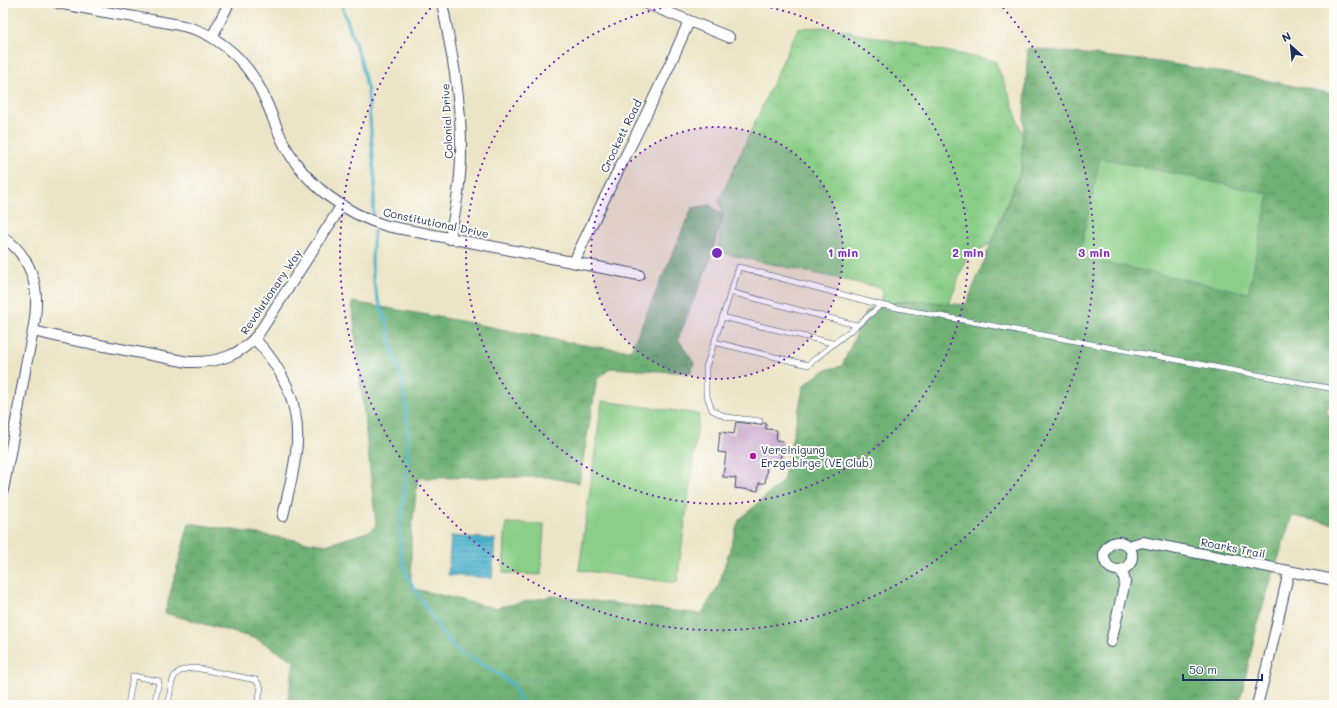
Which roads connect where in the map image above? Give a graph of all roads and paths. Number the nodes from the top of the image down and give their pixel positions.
1 (58, 3) edge
2 (229, 3) edge
3 (442, 3) edge
4 (645, 3) edge
5 (689, 21) junction
6 (212, 37) junction
7 (729, 37) dead end
8 (342, 205) junction
9 (3, 238) edge
10 (450, 239) junction
11 (574, 262) junction
12 (639, 275) dead end
13 (730, 292) junction
14 (881, 305) junction
15 (722, 317) junction
16 (856, 325) junction
17 (33, 331) junction
18 (255, 338) junction
19 (714, 342) junction
20 (832, 343) junction
21 (1334, 389) edge
22 (760, 421) dead end
23 (3, 490) edge
24 (283, 516) dead end
25 (1129, 546) junction
26 (1122, 570) junction
27 (1289, 571) junction
28 (1334, 580) edge
29 (1111, 642) dead end
30 (128, 705) edge
31 (154, 705) edge
32 (168, 705) edge
33 (257, 705) edge
34 (1256, 705) edge

1 - 6 street, Constitutional Drive
2 - 6 street
3 - 10 street, Colonial Drive
4 - 5 street
5 - 7 street
5 - 11 street, Crockett Road
6 - 8 street, Constitutional Drive
8 - 10 street, Constitutional Drive
8 - 18 street, Revolutionary Way
9 - 17 street
10 - 11 street, Constitutional Drive
11 - 12 street, Constitutional Drive
13 - 14 lane
13 - 15 lane
13 - 16 lane
14 - 16 lane
14 - 21 lane
15 - 19 lane
15 - 20 lane
16 - 20 lane
17 - 18 street, Revolutionary Way
17 - 23 street
18 - 24 street
19 - 20 lane
19 - 22 lane
25 - 26 street
25 - 26 street
25 - 27 street, Roarks Trail
26 - 29 street
27 - 28 street, Roarks Trail
27 - 34 street
30 - 31 lane
32 - 33 lane

